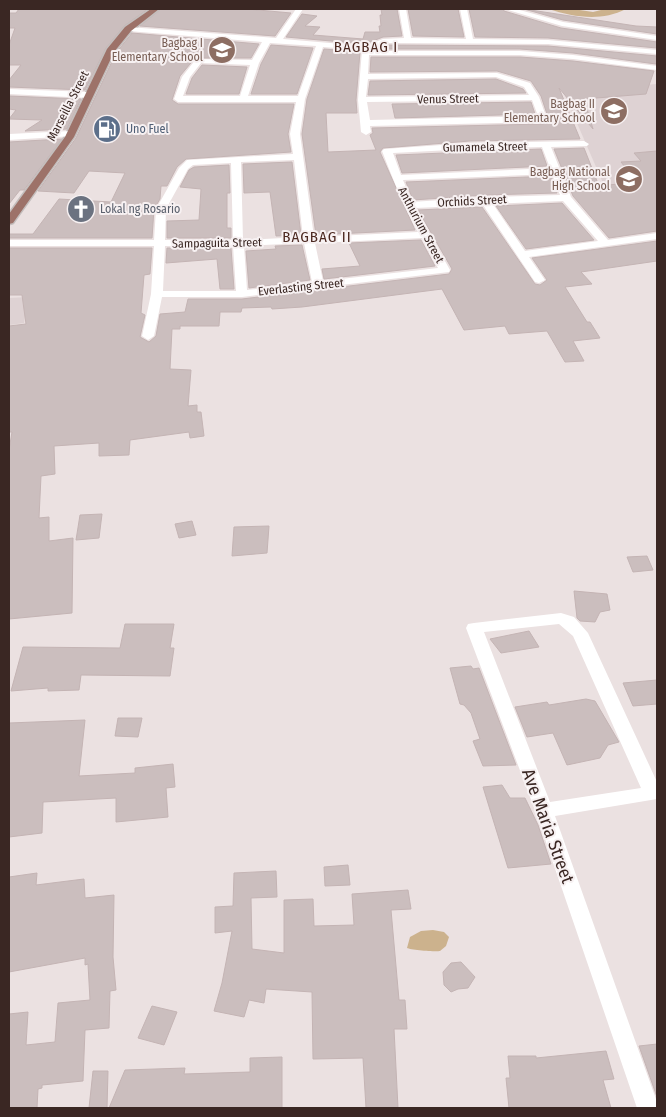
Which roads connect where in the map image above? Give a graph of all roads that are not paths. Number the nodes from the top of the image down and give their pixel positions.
1 (155, 9) edge
2 (299, 9) edge
3 (402, 9) edge
4 (464, 9) edge
5 (509, 9) edge
6 (128, 29) junction
7 (657, 38) edge
8 (268, 40) junction
9 (408, 40) junction
10 (278, 41) junction
11 (470, 41) junction
12 (320, 45) junction
13 (365, 51) junction
14 (657, 52) edge
15 (255, 63) junction
16 (657, 68) edge
17 (364, 77) junction
18 (9, 91) edge
19 (89, 95) junction
20 (535, 97) junction
21 (243, 99) junction
22 (302, 99) junction
23 (362, 100) junction
24 (11, 133) edge
25 (70, 134) junction
26 (584, 144) dead end
27 (546, 145) junction
28 (387, 151) joint
29 (299, 157) junction
30 (236, 160) junction
31 (556, 171) junction
32 (396, 178) junction
33 (566, 198) junction
34 (485, 200) junction
35 (408, 205) junction
36 (9, 221) edge
37 (424, 235) junction
38 (657, 236) edge
39 (310, 240) junction
40 (604, 242) junction
41 (9, 243) edge
42 (238, 243) junction
43 (158, 244) junction
44 (522, 255) junction
45 (445, 270) joint
46 (539, 280) dead end
47 (318, 286) junction
48 (157, 294) junction
49 (242, 294) junction
50 (148, 336) dead end
51 (544, 810) junction
52 (648, 1108) edge

1 - 6 main road, Marseilla Street
2 - 10 street
3 - 9 street
4 - 11 street
5 - 7 street
6 - 8 street
6 - 19 main road, Marseilla Street
8 - 10 street
8 - 15 street
9 - 11 street
9 - 13 street
10 - 12 street
11 - 14 street
12 - 13 street
12 - 22 street
13 - 16 street
13 - 17 street
15 - 21 street
15 - 21 street
17 - 20 street
17 - 23 street
18 - 19 street
19 - 25 main road, Marseilla Street
20 - 23 street, Venus Street
20 - 23 street
21 - 22 street
22 - 29 street
24 - 25 street
25 - 36 main road, Marseilla Street
26 - 27 street, Gumamela Street
27 - 28 street, Gumamela Street
27 - 31 street
28 - 32 street, Anthurium Street
29 - 30 street
29 - 39 street
30 - 42 street
30 - 43 street
31 - 32 street
31 - 33 street
32 - 35 street, Anthurium Street
33 - 34 street, Orchids Street
33 - 40 street
34 - 35 street, Orchids Street
34 - 44 street
35 - 37 street, Anthurium Street
37 - 39 street, Sampaguita Street
37 - 45 street, Anthurium Street
38 - 40 street
39 - 42 street, Sampaguita Street
39 - 47 street
40 - 44 street
41 - 43 street, Sampaguita Street
42 - 43 street, Sampaguita Street
42 - 49 street
43 - 48 street
44 - 46 street
45 - 47 street, Everlasting Street
47 - 49 street, Everlasting Street
48 - 49 street, Everlasting Street
48 - 50 street
51 - 51 street, Ave Maria Street
51 - 52 street, Ave Maria Street

